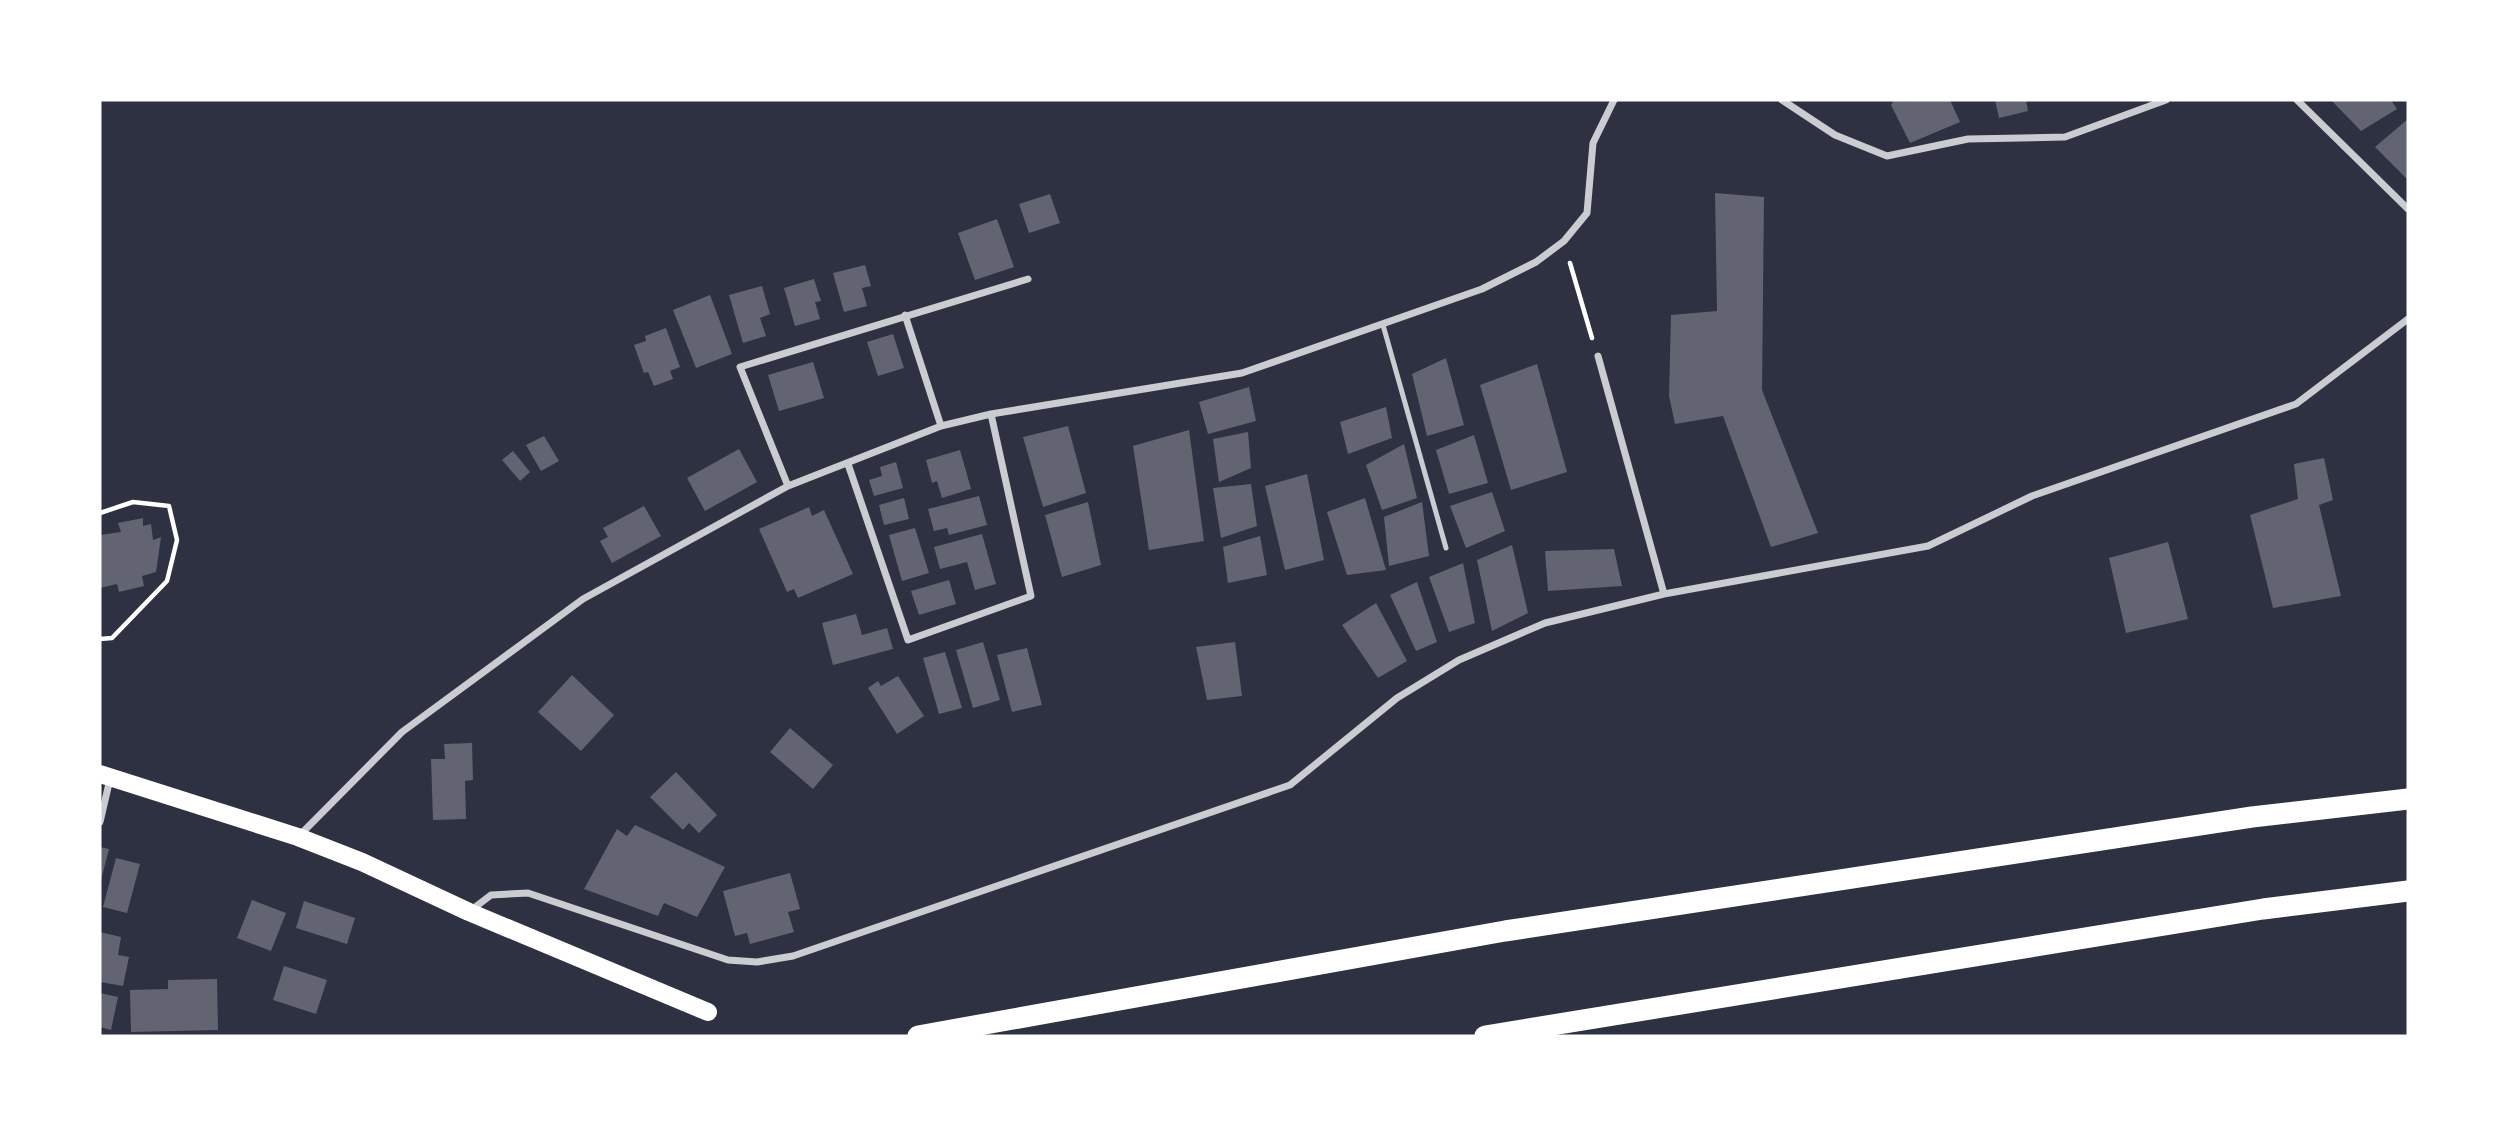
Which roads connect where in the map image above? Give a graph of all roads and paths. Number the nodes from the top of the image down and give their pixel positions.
1 (1615, 100) edge
2 (1782, 100) edge
3 (2166, 100) edge
4 (2297, 100) edge
5 (2408, 209) edge
6 (1564, 242) junction
7 (1028, 279) dead end
8 (905, 315) junction
9 (2408, 319) edge
10 (1383, 325) junction
11 (1598, 356) joint
12 (991, 414) junction
13 (941, 426) junction
14 (848, 464) junction
15 (788, 486) junction
16 (100, 513) edge
17 (1446, 548) dead end
18 (1664, 594) junction
19 (100, 639) edge
20 (105, 775) edge
21 (2408, 799) edge
22 (100, 822) edge
23 (298, 837) junction
24 (2408, 891) edge
25 (469, 912) junction
26 (708, 1012) dead end
27 (918, 1036) edge
28 (1485, 1036) edge

1 - 6 street
2 - 3 street
4 - 5 street
6 - 10 street
6 - 11 path
7 - 8 street
8 - 13 street
8 - 15 street
9 - 18 street
10 - 12 street
10 - 17 lane
11 - 18 street
12 - 13 street
12 - 14 street
13 - 14 street
14 - 15 street
15 - 23 street
16 - 19 path
18 - 25 street
20 - 22 street
20 - 23 main road
21 - 27 highway
23 - 25 main road
24 - 28 highway
25 - 26 main road

